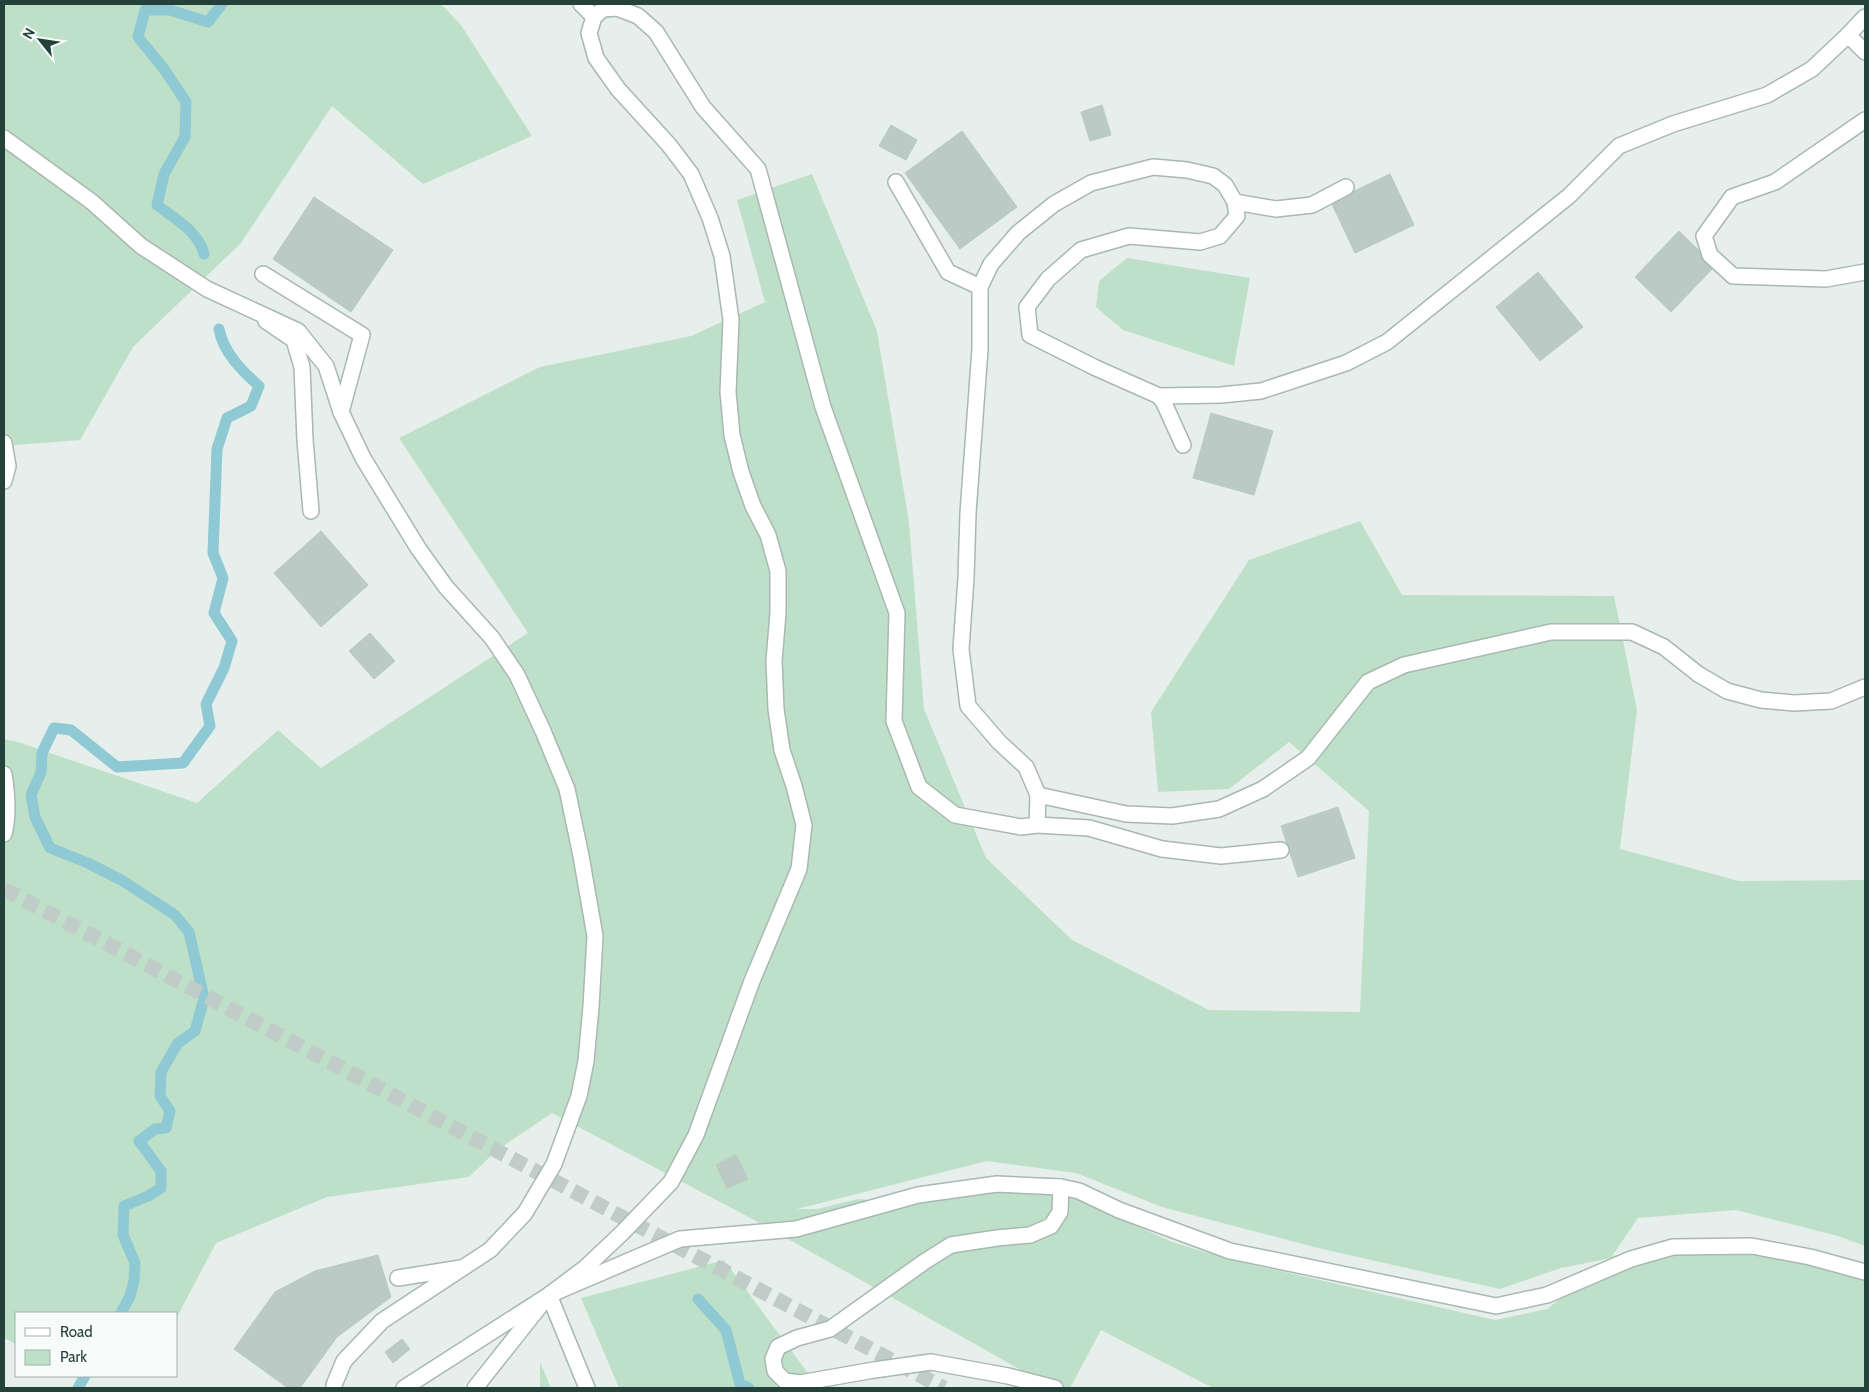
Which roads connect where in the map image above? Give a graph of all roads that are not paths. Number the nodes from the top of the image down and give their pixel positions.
1 (581, 4) edge
2 (1865, 17) edge
3 (594, 18) junction
4 (1848, 35) junction
5 (1865, 52) edge
6 (1865, 120) edge
7 (4, 138) edge
8 (896, 182) dead end
9 (1346, 187) dead end
10 (1235, 202) junction
11 (1865, 272) edge
12 (263, 274) dead end
13 (980, 287) junction
14 (245, 306) junction
15 (1159, 396) junction
16 (341, 412) junction
17 (4, 443) edge
18 (1183, 445) dead end
19 (4, 481) edge
20 (311, 511) dead end
21 (1865, 687) edge
22 (4, 774) edge
23 (1038, 794) junction
24 (1037, 825) junction
25 (4, 834) edge
26 (1281, 850) dead end
27 (1061, 1186) junction
28 (462, 1268) junction
29 (1865, 1272) edge
30 (398, 1278) dead end
31 (549, 1295) junction
32 (334, 1388) edge
33 (404, 1388) edge
34 (475, 1388) edge
35 (587, 1388) edge
36 (1055, 1388) edge

1 - 3 street
2 - 4 street
3 - 24 street
3 - 31 street
4 - 5 street
4 - 15 street
6 - 11 street
7 - 14 street
8 - 13 street
9 - 10 street
10 - 13 street
10 - 15 street
12 - 16 street
13 - 23 street
14 - 16 street
14 - 20 street
15 - 18 street
16 - 28 street
17 - 19 street
21 - 23 street
22 - 25 street
23 - 24 street
24 - 26 street
27 - 29 street
27 - 31 street
27 - 36 street
28 - 30 street
28 - 32 street
31 - 33 street
31 - 34 street
31 - 35 street

